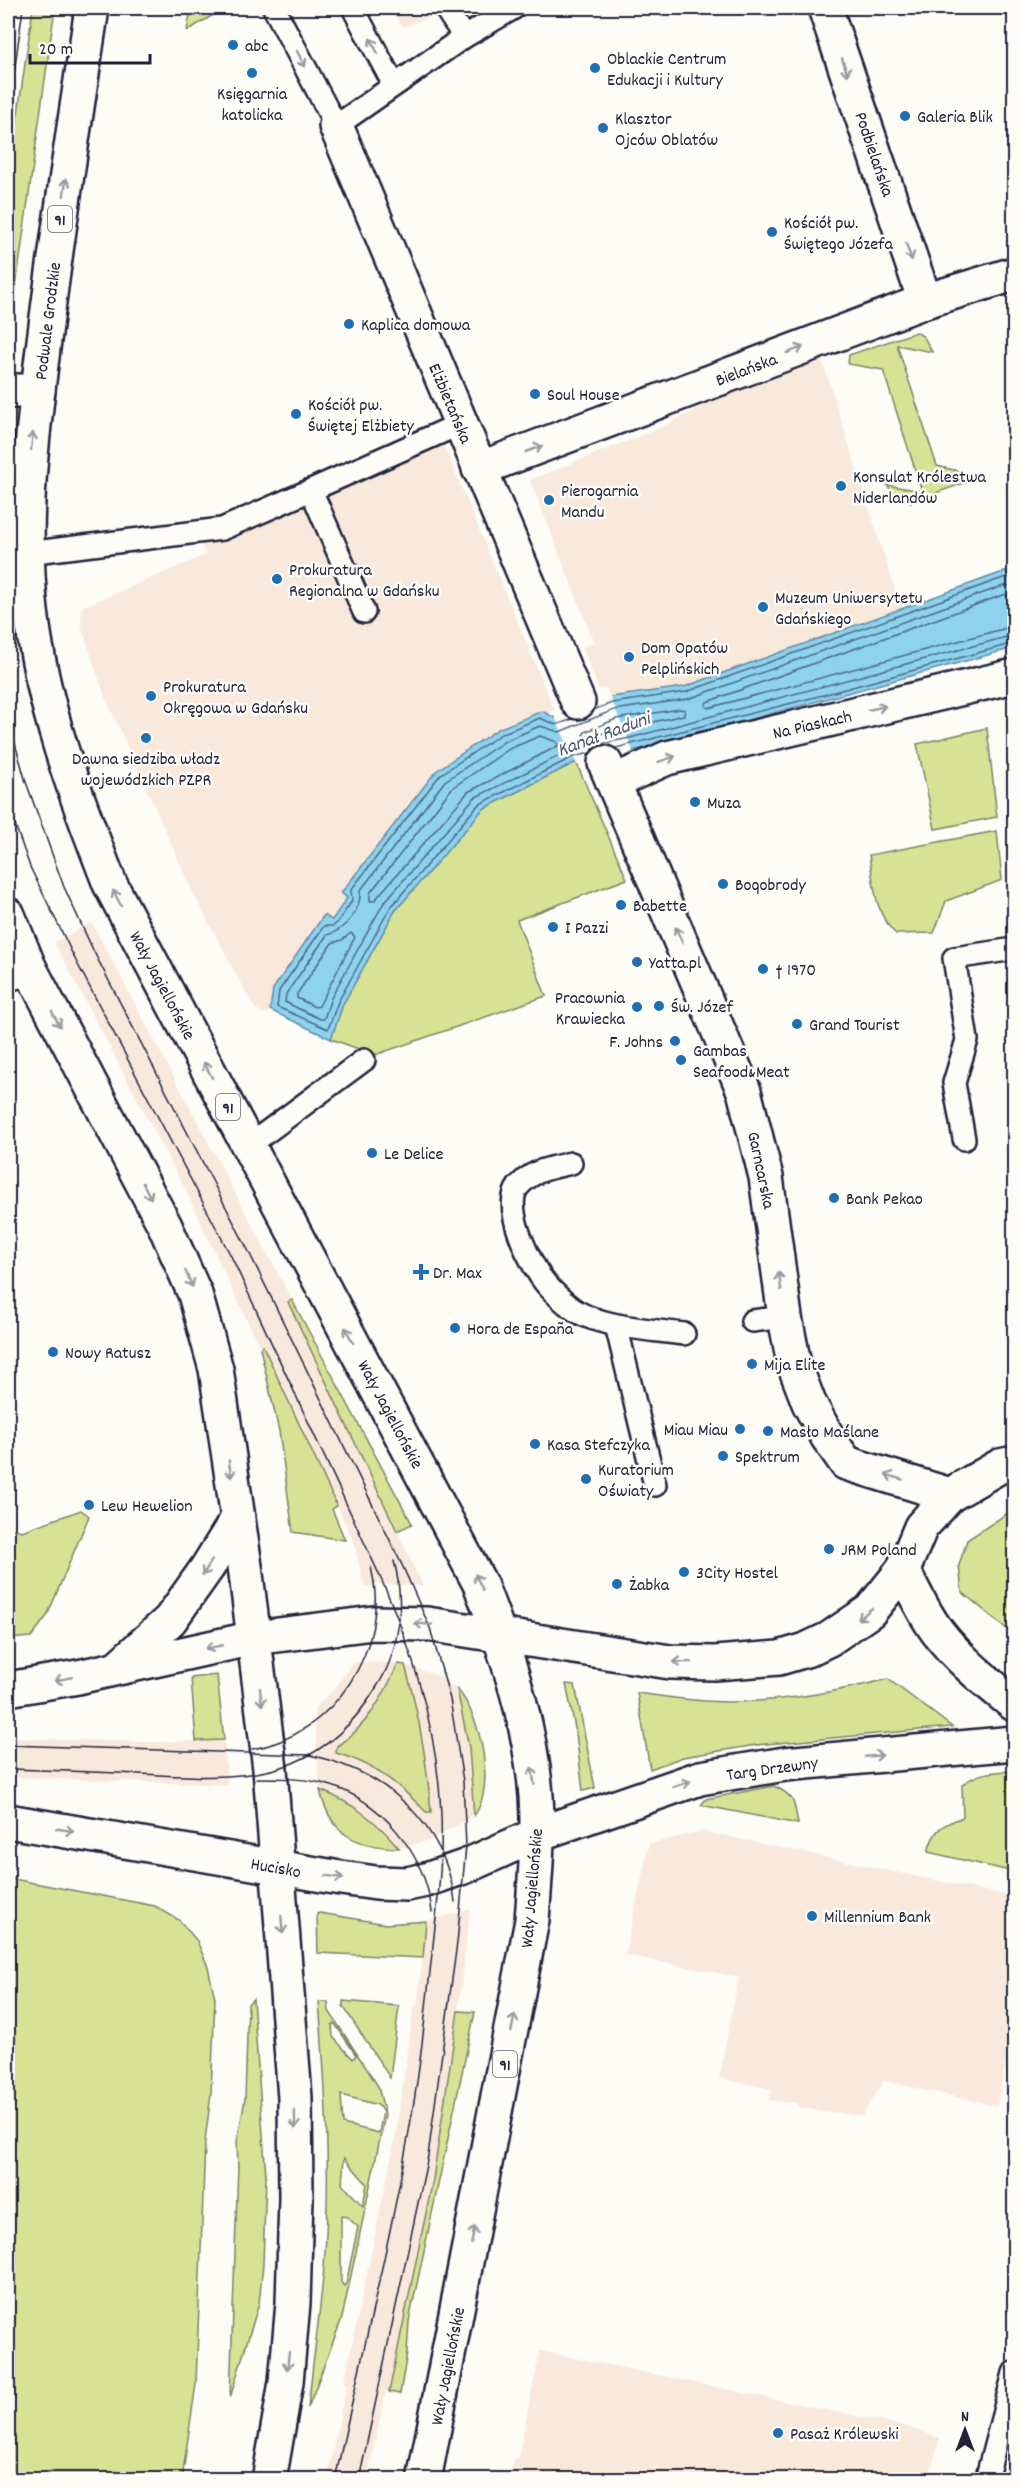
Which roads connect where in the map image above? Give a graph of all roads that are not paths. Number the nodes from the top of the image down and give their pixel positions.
1 (92, 8) edge
2 (274, 8) edge
3 (352, 8) edge
4 (446, 8) edge
5 (514, 8) edge
6 (825, 8) edge
7 (464, 37) junction
8 (394, 85) junction
9 (336, 126) junction
10 (1014, 274) edge
11 (925, 301) junction
12 (23, 391) edge
13 (460, 424) junction
14 (479, 469) junction
15 (311, 490) junction
16 (27, 553) junction
17 (364, 612) dead end
18 (1014, 676) edge
19 (578, 702) dead end
20 (609, 772) joint
21 (8, 915) edge
22 (1014, 949) edge
23 (18, 971) edge
24 (364, 1060) dead end
25 (964, 1139) dead end
26 (248, 1146) junction
27 (571, 1163) dead end
28 (785, 1317) junction
29 (752, 1321) dead end
30 (616, 1325) junction
31 (684, 1334) dead end
32 (1014, 1463) edge
33 (655, 1485) dead end
34 (950, 1495) junction
35 (238, 1518) junction
36 (903, 1570) junction
37 (501, 1636) junction
38 (254, 1638) junction
39 (118, 1667) junction
40 (8, 1689) edge
41 (1014, 1704) edge
42 (1014, 1743) edge
43 (8, 1821) edge
44 (538, 1834) junction
45 (277, 1867) junction
46 (1014, 2373) edge
47 (269, 2480) edge
48 (424, 2480) edge
49 (986, 2480) edge

12 -> 1 main road, Podwale Grodzkie / 91
2 -> 9 lane, Elżbietańska
8 -> 3 lane
4 - 7 lane
5 - 7 lane
6 -> 11 main road, Podbielańska
7 - 8 lane
8 - 9 lane
9 - 13 main road, Elżbietańska
10 - 11 main road, Bielańska
14 -> 11 main road, Bielańska
16 -> 12 main road, Wały Jagiellońskie / 91
13 - 14 main road, Elżbietańska
13 - 15 lane
14 - 19 main road, Elżbietańska
15 - 16 lane
15 - 17 lane
26 -> 16 main road, Wały Jagiellońskie / 91
20 -> 18 main road, Na Piaskach
28 -> 20 main road, Garncarska
21 - 23 main road
22 - 25 lane
23 -> 35 main road
24 - 26 lane
37 -> 26 main road, Wały Jagiellońskie / 91
27 - 30 lane
28 - 29 lane
34 -> 28 main road, Garncarska
30 - 31 lane
30 - 33 lane
32 - 34 main road
34 - 36 main road
35 - 38 main road
35 -> 39 main road
36 -> 37 main road
36 - 41 main road
37 -> 38 main road
44 -> 37 main road, Wały Jagiellońskie / 91
38 -> 39 main road
38 -> 45 main road
39 -> 40 main road
44 -> 42 main road, Targ Drzewny
43 -> 45 main road, Hucisko
45 -> 44 main road, Hucisko
48 -> 44 main road, Wały Jagiellońskie / 91
45 -> 47 main road
46 - 49 lane

